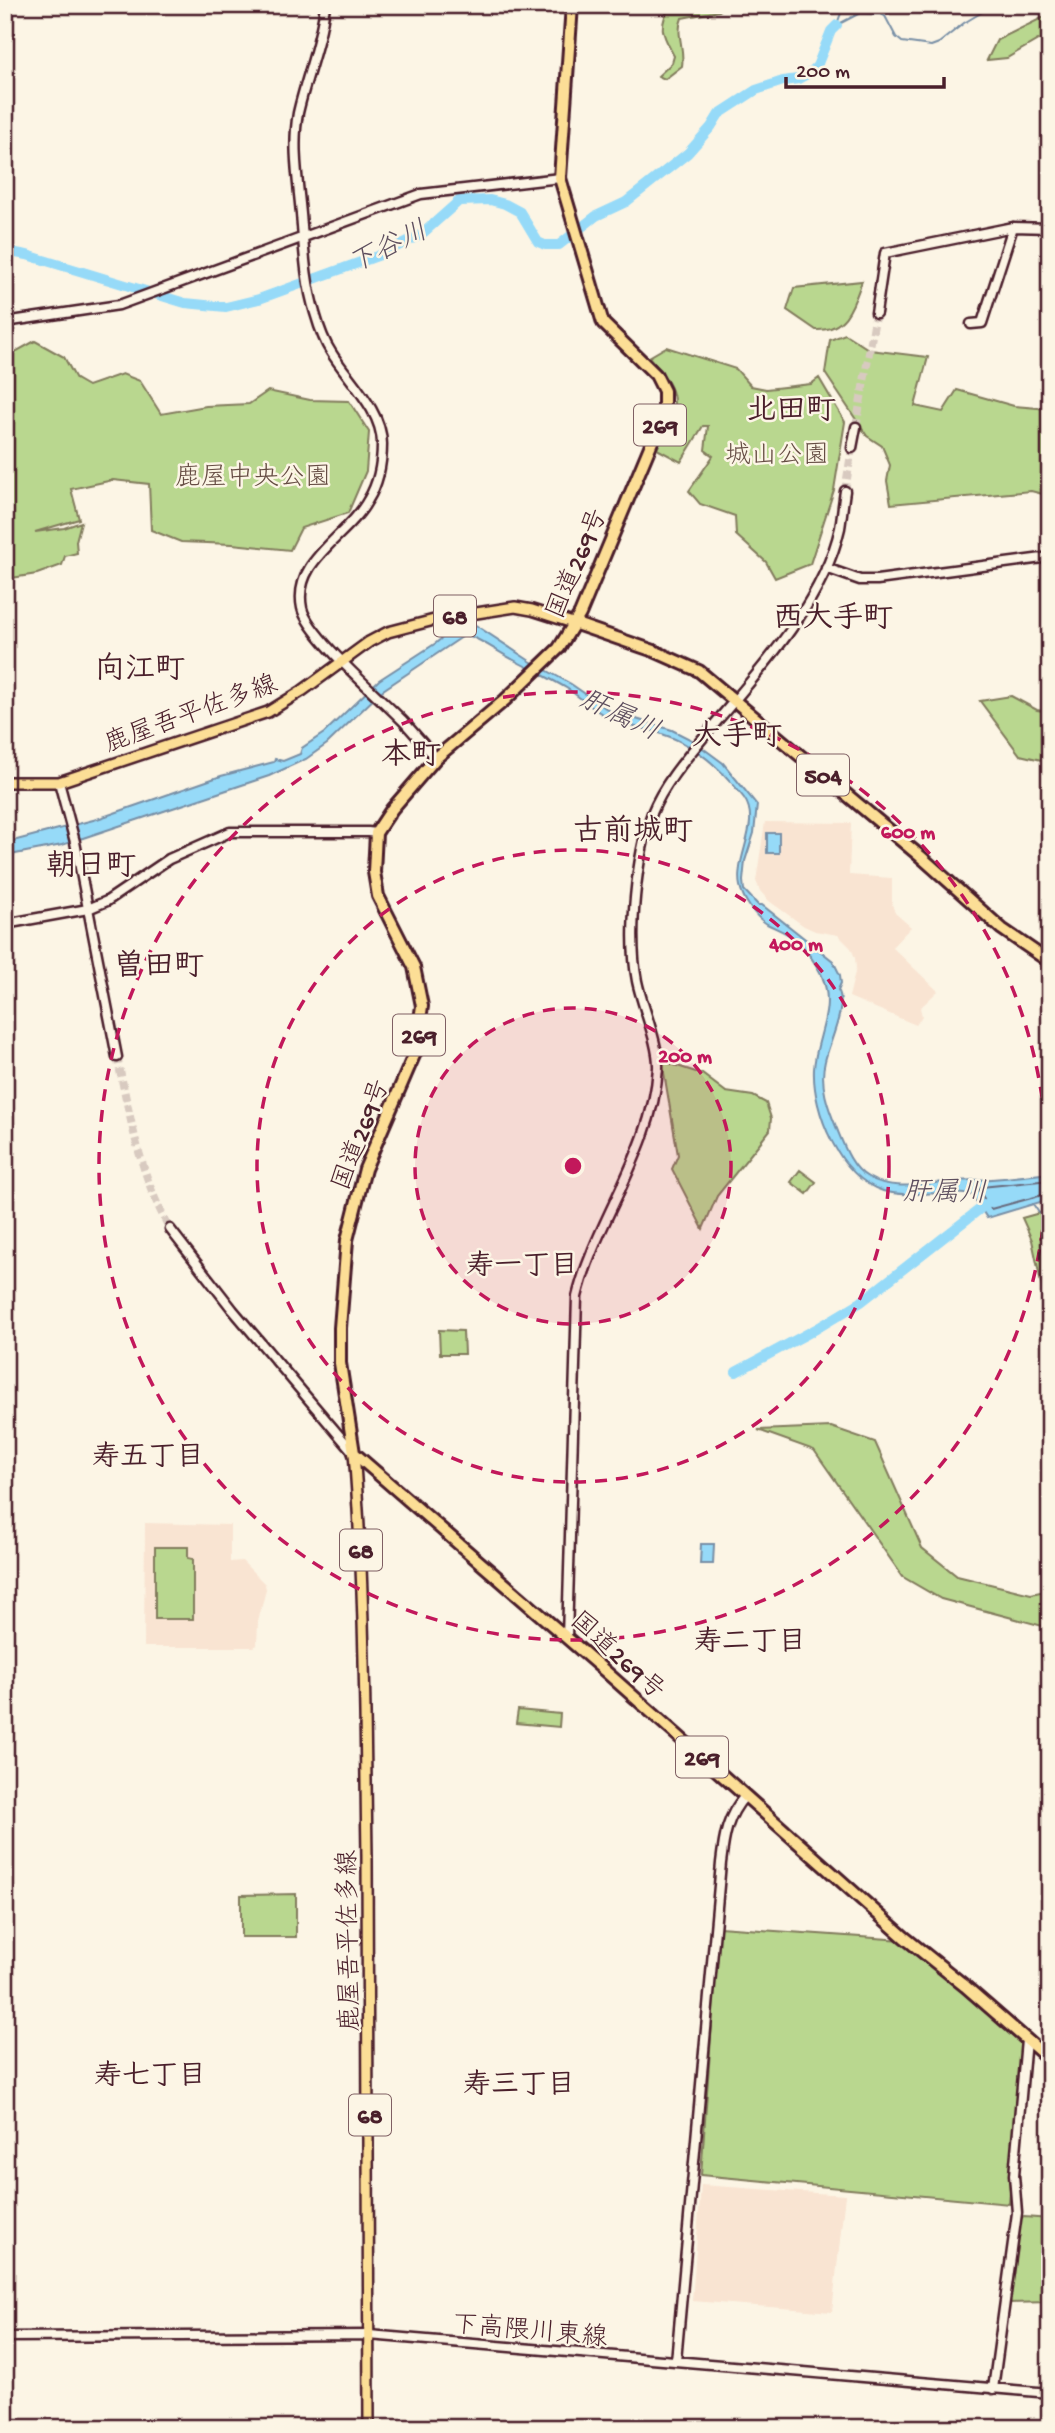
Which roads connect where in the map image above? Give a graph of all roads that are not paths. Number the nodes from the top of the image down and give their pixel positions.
1 (326, 5) edge
2 (572, 5) edge
3 (559, 178) junction
4 (1013, 227) junction
5 (1050, 228) edge
6 (303, 236) junction
7 (876, 313) tunnel mouth
8 (5, 322) edge
9 (971, 324) dead end
10 (856, 427) tunnel mouth
11 (852, 448) tunnel mouth
12 (845, 491) tunnel mouth
13 (1050, 557) edge
14 (826, 568) junction
15 (576, 624) junction
16 (342, 662) junction
17 (735, 700) junction
18 (436, 758) junction
19 (5, 782) edge
20 (59, 782) junction
21 (376, 834) junction
22 (88, 909) junction
23 (5, 924) edge
24 (1050, 962) edge
25 (117, 1057) tunnel mouth
26 (170, 1229) tunnel mouth
27 (347, 1419) junction
28 (331, 1427) junction
29 (354, 1453) junction
30 (567, 1638) junction
31 (745, 1797) junction
32 (1026, 2040) junction
33 (1050, 2060) edge
34 (369, 2335) junction
35 (5, 2337) edge
36 (676, 2361) junction
37 (993, 2389) junction
38 (1050, 2393) edge
39 (369, 2428) edge

1 - 6 street
2 - 3 highway, 国道269号 / 269
3 - 6 street
3 - 15 highway, 国道269号 / 269
4 - 5 street
4 - 7 street
4 - 9 street
6 - 8 street
6 - 16 street
10 - 11 street
12 - 14 street
13 - 14 street
14 - 17 street
15 - 16 main road, 鹿屋吾平佐多線 / 68
15 - 17 highway, 504
15 - 18 highway, 国道269号 / 269
16 - 18 street
16 - 20 main road, 鹿屋吾平佐多線 / 68
17 - 24 highway, 504
17 - 30 street
18 - 21 highway, 国道269号 / 269
19 - 20 main road, 鹿屋吾平佐多線 / 68
20 - 22 street
21 - 22 street
21 - 27 highway, 国道269号 / 269
22 - 23 street
22 - 25 street
26 - 28 street
27 - 28 street
27 - 29 highway, 国道269号 / 269
28 - 29 street
29 - 30 highway, 国道269号 / 269
29 - 34 main road, 鹿屋吾平佐多線 / 68
30 - 31 highway, 国道269号 / 269
31 - 32 highway, 国道269号 / 269
31 - 36 street
32 - 33 highway, 国道269号 / 269
32 - 37 street
34 - 35 street, 下高隈川東線
34 - 36 street, 下高隈川東線
34 - 39 main road, 鹿屋吾平佐多線 / 68
36 - 37 street, 下高隈川東線
37 - 38 street, 下高隈川東線

